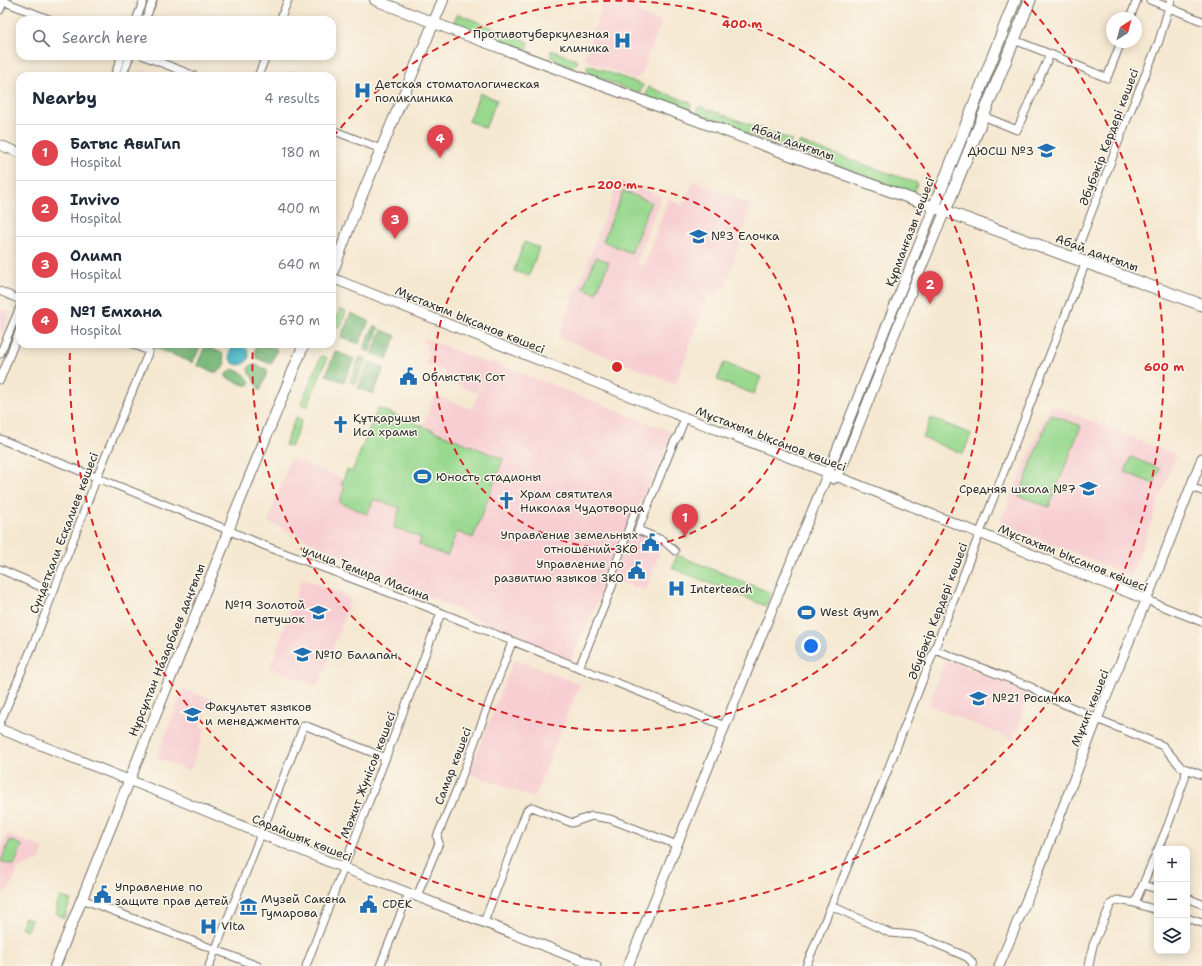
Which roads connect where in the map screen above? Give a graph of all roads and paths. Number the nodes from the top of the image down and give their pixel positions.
1 (144, 0) edge
2 (153, 0) edge
3 (288, 0) edge
4 (376, 0) edge
5 (443, 0) edge
6 (1015, 0) edge
7 (1030, 0) edge
8 (1137, 0) edge
9 (1150, 0) edge
10 (1171, 0) edge
11 (3, 1) edge
12 (1169, 8) junction
13 (0, 10) edge
14 (1132, 12) edge
15 (41, 16) edge
16 (138, 16) edge
17 (147, 16) edge
18 (282, 16) edge
19 (1202, 21) edge
20 (433, 23) junction
21 (1002, 34) junction
22 (1014, 40) junction
23 (1119, 48) edge
24 (1050, 54) junction
25 (120, 60) edge
26 (128, 60) edge
27 (154, 60) edge
28 (264, 60) edge
29 (116, 72) edge
30 (124, 72) edge
31 (185, 72) edge
32 (260, 72) edge
33 (983, 116) junction
34 (336, 132) edge
35 (0, 145) edge
36 (381, 149) junction
37 (16, 151) edge
38 (934, 207) junction
39 (945, 211) junction
40 (1074, 258) junction
41 (1086, 262) junction
42 (336, 263) edge
43 (336, 280) edge
44 (0, 291) edge
45 (16, 298) edge
46 (1202, 305) edge
47 (16, 316) edge
48 (16, 339) edge
49 (142, 348) edge
50 (302, 348) edge
51 (0, 354) edge
52 (0, 380) edge
53 (685, 418) junction
54 (0, 438) edge
55 (1202, 458) edge
56 (827, 473) junction
57 (97, 477) junction
58 (837, 477) junction
59 (823, 485) junction
60 (1190, 486) junction
61 (1202, 491) edge
62 (635, 510) dead end
63 (229, 530) junction
64 (979, 534) junction
65 (674, 551) dead end
66 (0, 569) edge
67 (53, 592) junction
68 (1147, 600) junction
69 (441, 613) junction
70 (1202, 622) edge
71 (512, 642) junction
72 (935, 650) junction
73 (579, 668) junction
74 (1097, 719) junction
75 (0, 722) edge
76 (725, 726) junction
77 (0, 729) edge
78 (386, 758) junction
79 (1186, 769) junction
80 (1202, 775) edge
81 (130, 780) junction
82 (261, 834) junction
83 (677, 845) junction
84 (1159, 846) edge
85 (1154, 858) edge
86 (344, 868) junction
87 (1143, 885) junction
88 (1154, 888) edge
89 (413, 895) junction
90 (82, 899) junction
91 (1190, 899) edge
92 (1135, 903) junction
93 (1202, 904) edge
94 (832, 906) junction
95 (1154, 909) edge
96 (1190, 919) edge
97 (484, 922) junction
98 (1202, 923) edge
99 (215, 950) junction
100 (55, 966) edge
101 (209, 966) edge
102 (258, 966) edge
103 (306, 966) edge
104 (380, 966) edge
105 (596, 966) edge
106 (628, 966) edge
107 (806, 966) edge
108 (973, 966) edge
109 (999, 966) edge
110 (1089, 966) edge

1 - 16 street
2 - 17 street
3 - 18 street
4 - 20 main road, Абай даңғылы
5 - 20 main road
6 - 21 main road, Құрманғазы көшесі
7 - 22 main road, Құрманғазы көшесі
8 - 14 street
9 - 12 street
10 - 12 street, Әбубәкір Кердері көшесі
11 - 13 street
11 - 15 street
12 - 19 street
12 - 40 street, Әбубәкір Кердері көшесі
20 - 36 main road
20 - 38 main road, Абай даңғылы
21 - 22 main road
21 - 38 main road, Құрманғазы көшесі
22 - 24 street
22 - 33 main road, Құрманғазы көшесі
23 - 24 street
24 - 33 street
25 - 29 street
26 - 30 street
27 - 31 street
28 - 32 street
33 - 39 main road, Құрманғазы көшесі
34 - 36 street
35 - 37 street
36 - 42 main road
38 - 39 main road, Абай даңғылы
38 - 56 street, Құрманғазы көшесі
39 - 40 main road, Абай даңғылы
39 - 58 street
40 - 41 main road, Абай даңғылы
41 - 46 main road, Абай даңғылы
41 - 64 street, Әбубәкір Кердері көшесі
43 - 53 street, Мұстахым Ықсанов көшесі
44 - 45 street
47 - 51 street
48 - 52 street
49 - 57 street, Сүндетқали Есқалиев көшесі
50 - 63 main road, Нұрсұлтан Назарбаев даңғылы
53 - 56 street, Мұстахым Ықсанов көшесі
53 - 65 street
54 - 57 street, улица Темира Масина
55 - 60 street, Мұхит көшесі
56 - 58 street, Мұстахым Ықсанов көшесі
56 - 59 street, Құрманғазы көшесі
57 - 63 street, улица Темира Масина
57 - 67 street, Сүндетқали Есқалиев көшесі
58 - 59 street
58 - 64 street, Мұстахым Ықсанов көшесі
59 - 76 street, Құрманғазы көшесі
60 - 61 street
60 - 68 street, Мұхит көшесі
62 - 73 street
63 - 69 street, улица Темира Масина
63 - 81 main road, Нұрсұлтан Назарбаев даңғылы
64 - 68 street, Мұстахым Ықсанов көшесі
64 - 72 street, Әбубәкір Кердері көшесі
66 - 67 street
67 - 75 street, Сүндетқали Есқалиев көшесі
68 - 70 street, Мұстахым Ықсанов көшесі
68 - 74 street, Мұхит көшесі
69 - 71 street, улица Темира Масина
69 - 78 street, Мәжит Жүнісов көшесі
71 - 73 street, улица Темира Масина
71 - 89 street, Самар көшесі
72 - 74 street
72 - 94 street, Әбубәкір Кердері көшесі
73 - 76 street, улица Темира Масина
74 - 79 street
74 - 109 street, Мұхит көшесі
76 - 83 street, Құрманғазы көшесі
77 - 81 street, Сарайшық көшесі
78 - 82 street
78 - 86 street, Мәжит Жүнісов көшесі
79 - 80 street
79 - 84 street
81 - 82 street, Сарайшық көшесі
81 - 90 main road, Нұрсұлтан Назарбаев даңғылы
82 - 86 street, Сарайшық көшесі
82 - 99 street
83 - 97 street
83 - 106 street, Құрманғазы көшесі
85 - 87 street
86 - 89 street, Сарайшық көшесі
86 - 103 street, Мәжит Жүнісов көшесі
87 - 88 street
87 - 92 street
89 - 97 street, Сарайшық көшесі
89 - 104 street, Самар көшесі
90 - 99 street
90 - 100 main road, Нұрсұлтан Назарбаев даңғылы
91 - 93 street
92 - 95 street
92 - 110 street
94 - 107 street, Әбубәкір Кердері көшесі
94 - 108 street
96 - 98 street
97 - 105 street, Сарайшық көшесі
99 - 101 street
99 - 102 street

